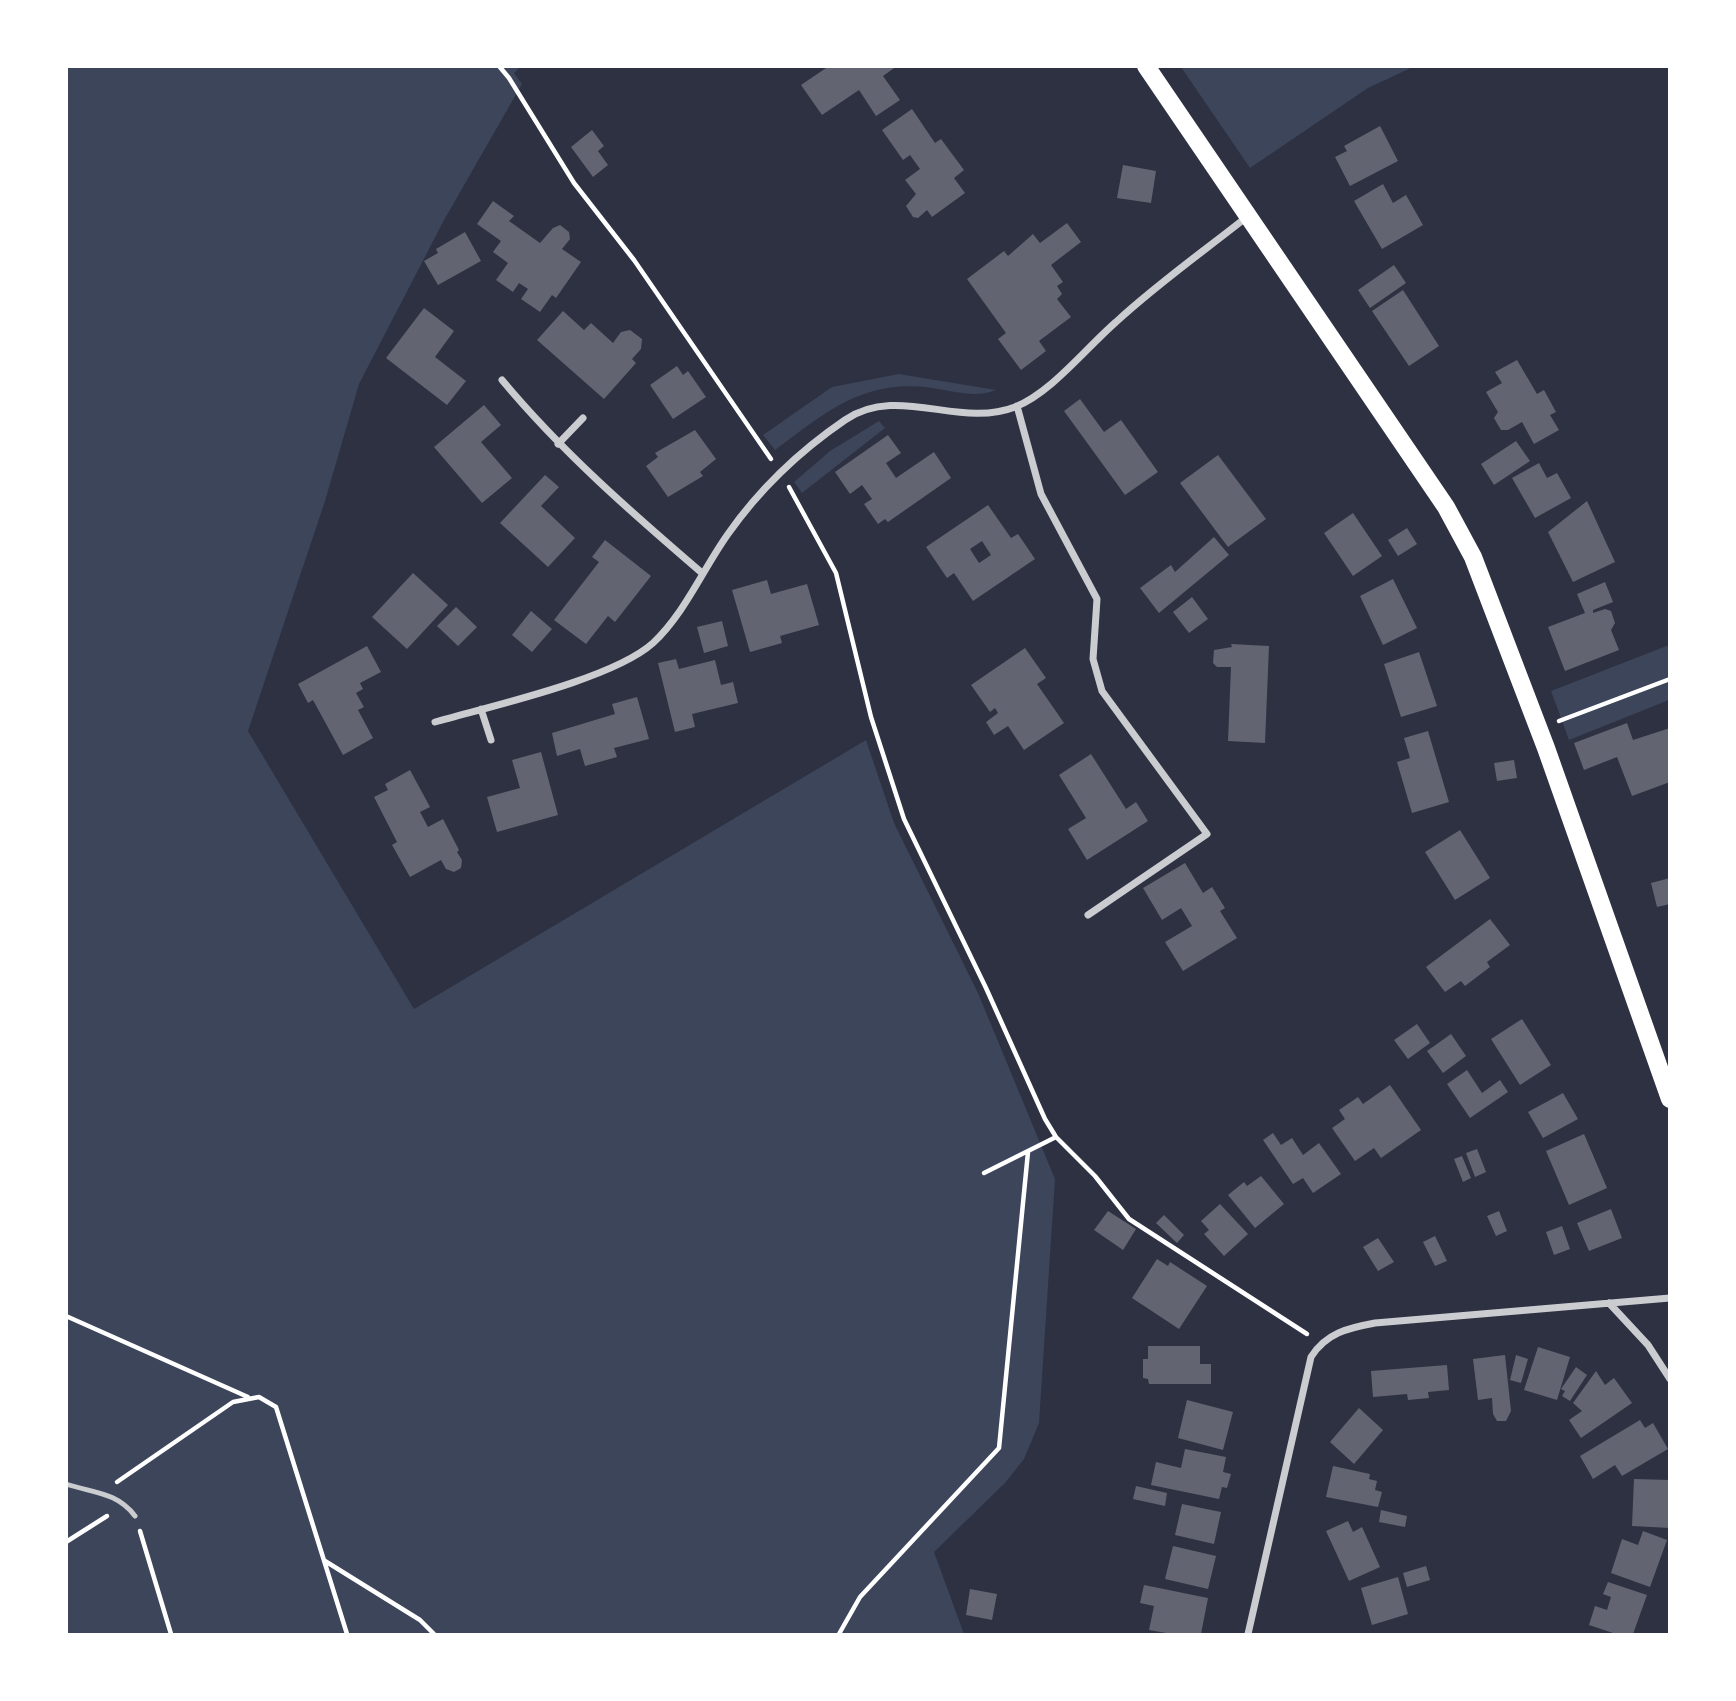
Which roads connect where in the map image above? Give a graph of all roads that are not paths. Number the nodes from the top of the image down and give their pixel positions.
1 (1146, 66) edge
2 (1248, 215) junction
3 (502, 380) dead end
4 (1017, 406) junction
5 (583, 418) dead end
6 (558, 444) junction
7 (702, 573) junction
8 (481, 709) junction
9 (435, 722) dead end
10 (491, 740) dead end
11 (1088, 915) dead end
12 (1670, 1099) edge
13 (1670, 1298) edge
14 (1609, 1303) junction
15 (1670, 1379) edge
16 (66, 1484) edge
17 (135, 1516) road end
18 (1248, 1634) edge

1 - 2 main road
2 - 4 street
2 - 12 main road
3 - 6 street
4 - 7 street
4 - 11 street
5 - 6 street
6 - 7 street
7 - 8 street
8 - 9 street
8 - 10 street
13 - 14 street
14 - 15 street
14 - 18 street
16 - 17 lane

